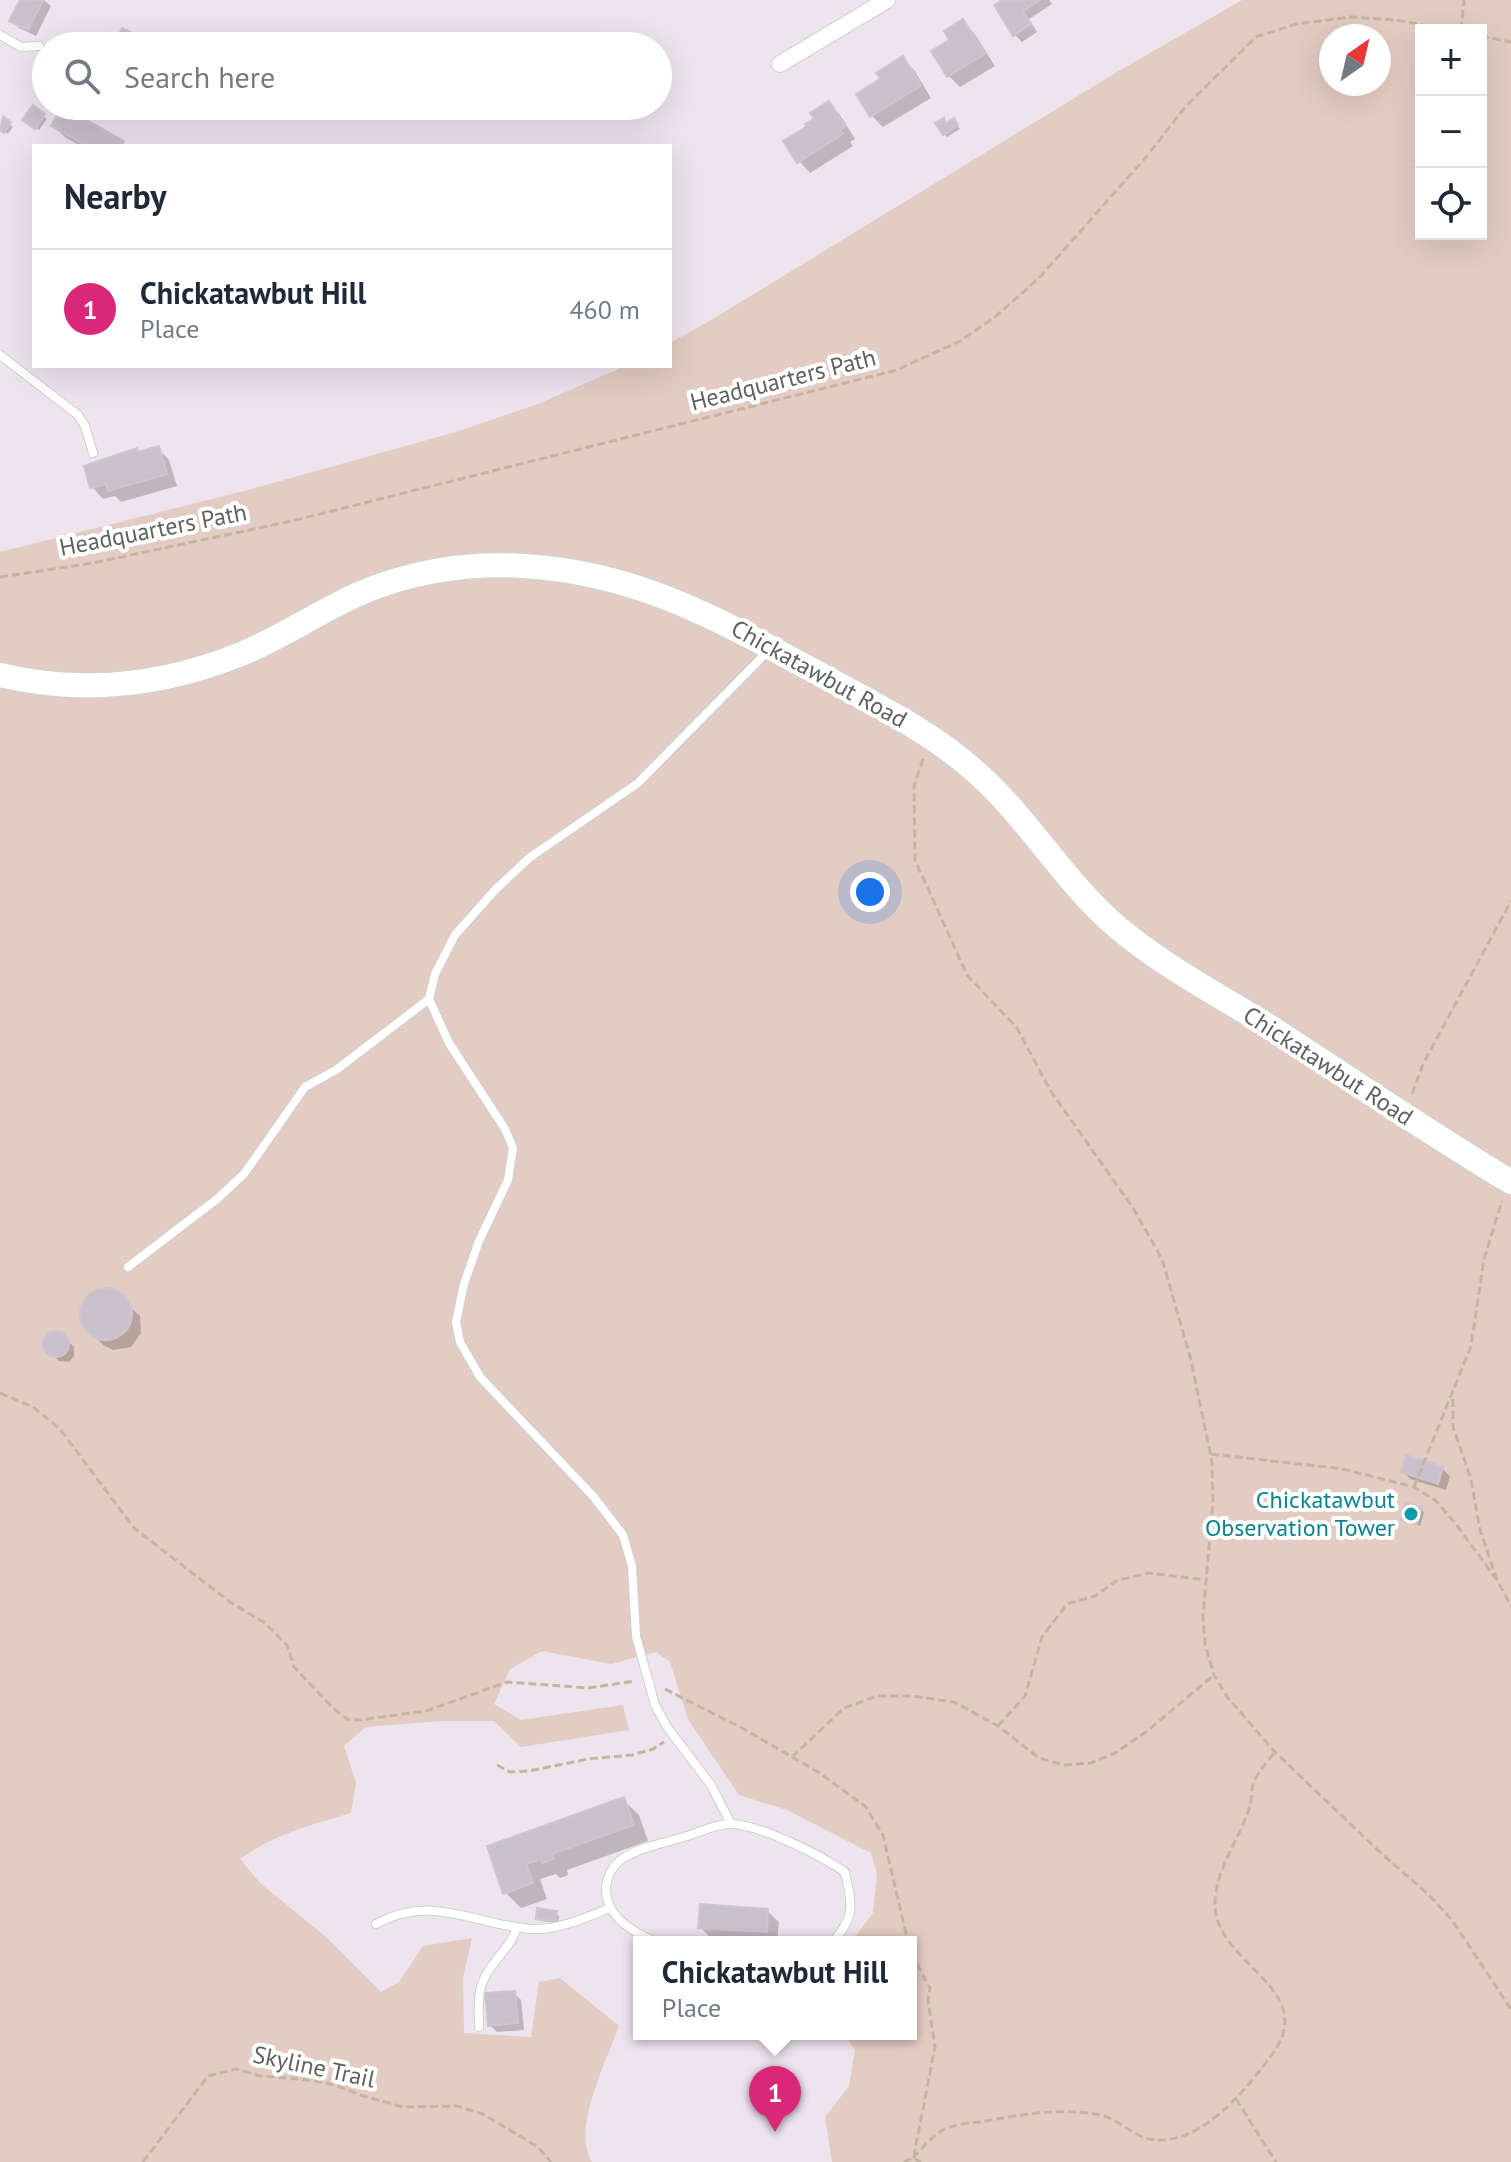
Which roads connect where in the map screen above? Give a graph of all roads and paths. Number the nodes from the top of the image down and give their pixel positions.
1 (887, 0) edge
2 (1464, 0) edge
3 (1418, 24) edge
4 (1462, 24) edge
5 (0, 35) edge
6 (1487, 37) edge
7 (1511, 42) edge
8 (32, 46) edge
9 (780, 64) dead end
10 (0, 355) edge
11 (93, 453) dead end
12 (0, 577) edge
13 (771, 648) junction
14 (0, 675) edge
15 (930, 736) junction
16 (1511, 901) edge
17 (429, 999) junction
18 (1404, 1116) junction
19 (1511, 1182) edge
20 (128, 1267) dead end
21 (0, 1393) edge
22 (1453, 1395) junction
23 (1211, 1454) junction
24 (1414, 1487) junction
25 (1207, 1580) junction
26 (1497, 1580) junction
27 (1511, 1606) edge
28 (1214, 1675) junction
29 (648, 1682) junction
30 (998, 1726) junction
31 (674, 1736) junction
32 (1275, 1752) junction
33 (791, 1757) junction
34 (497, 1765) dead end
35 (731, 1824) junction
36 (610, 1908) junction
37 (376, 1924) dead end
38 (517, 1927) junction
39 (645, 1936) edge
40 (838, 1936) edge
41 (907, 1936) edge
42 (917, 1964) edge
43 (1511, 2009) edge
44 (479, 2027) dead end
45 (1236, 2099) junction
46 (913, 2158) junction
47 (143, 2162) edge
48 (549, 2162) edge
49 (904, 2162) edge
50 (921, 2162) edge
51 (1276, 2162) edge

1 - 9 street
2 - 4 path
3 - 12 path, Headquarters Path
5 - 8 lane
6 - 7 path
10 - 11 lane
13 - 14 main road, Chickatawbut Road
13 - 15 main road, Chickatawbut Road
13 - 17 lane
15 - 18 main road, Chickatawbut Road
15 - 23 path
16 - 18 path
17 - 20 lane
17 - 29 lane
18 - 19 main road, Chickatawbut Road
19 - 22 path
21 - 29 path
22 - 24 path
22 - 26 path
23 - 24 path
23 - 25 path
24 - 26 path
25 - 28 path
25 - 30 path
26 - 27 path
28 - 30 path
28 - 32 path
29 - 31 lane
29 - 33 path
30 - 33 path
31 - 34 path
31 - 35 lane
32 - 43 path
32 - 45 path
33 - 41 path
35 - 36 lane
35 - 40 lane
36 - 38 lane
36 - 39 lane
37 - 38 lane
38 - 44 lane
42 - 46 path
45 - 46 path
45 - 51 path
46 - 49 path
46 - 50 path
47 - 48 path, Skyline Trail

